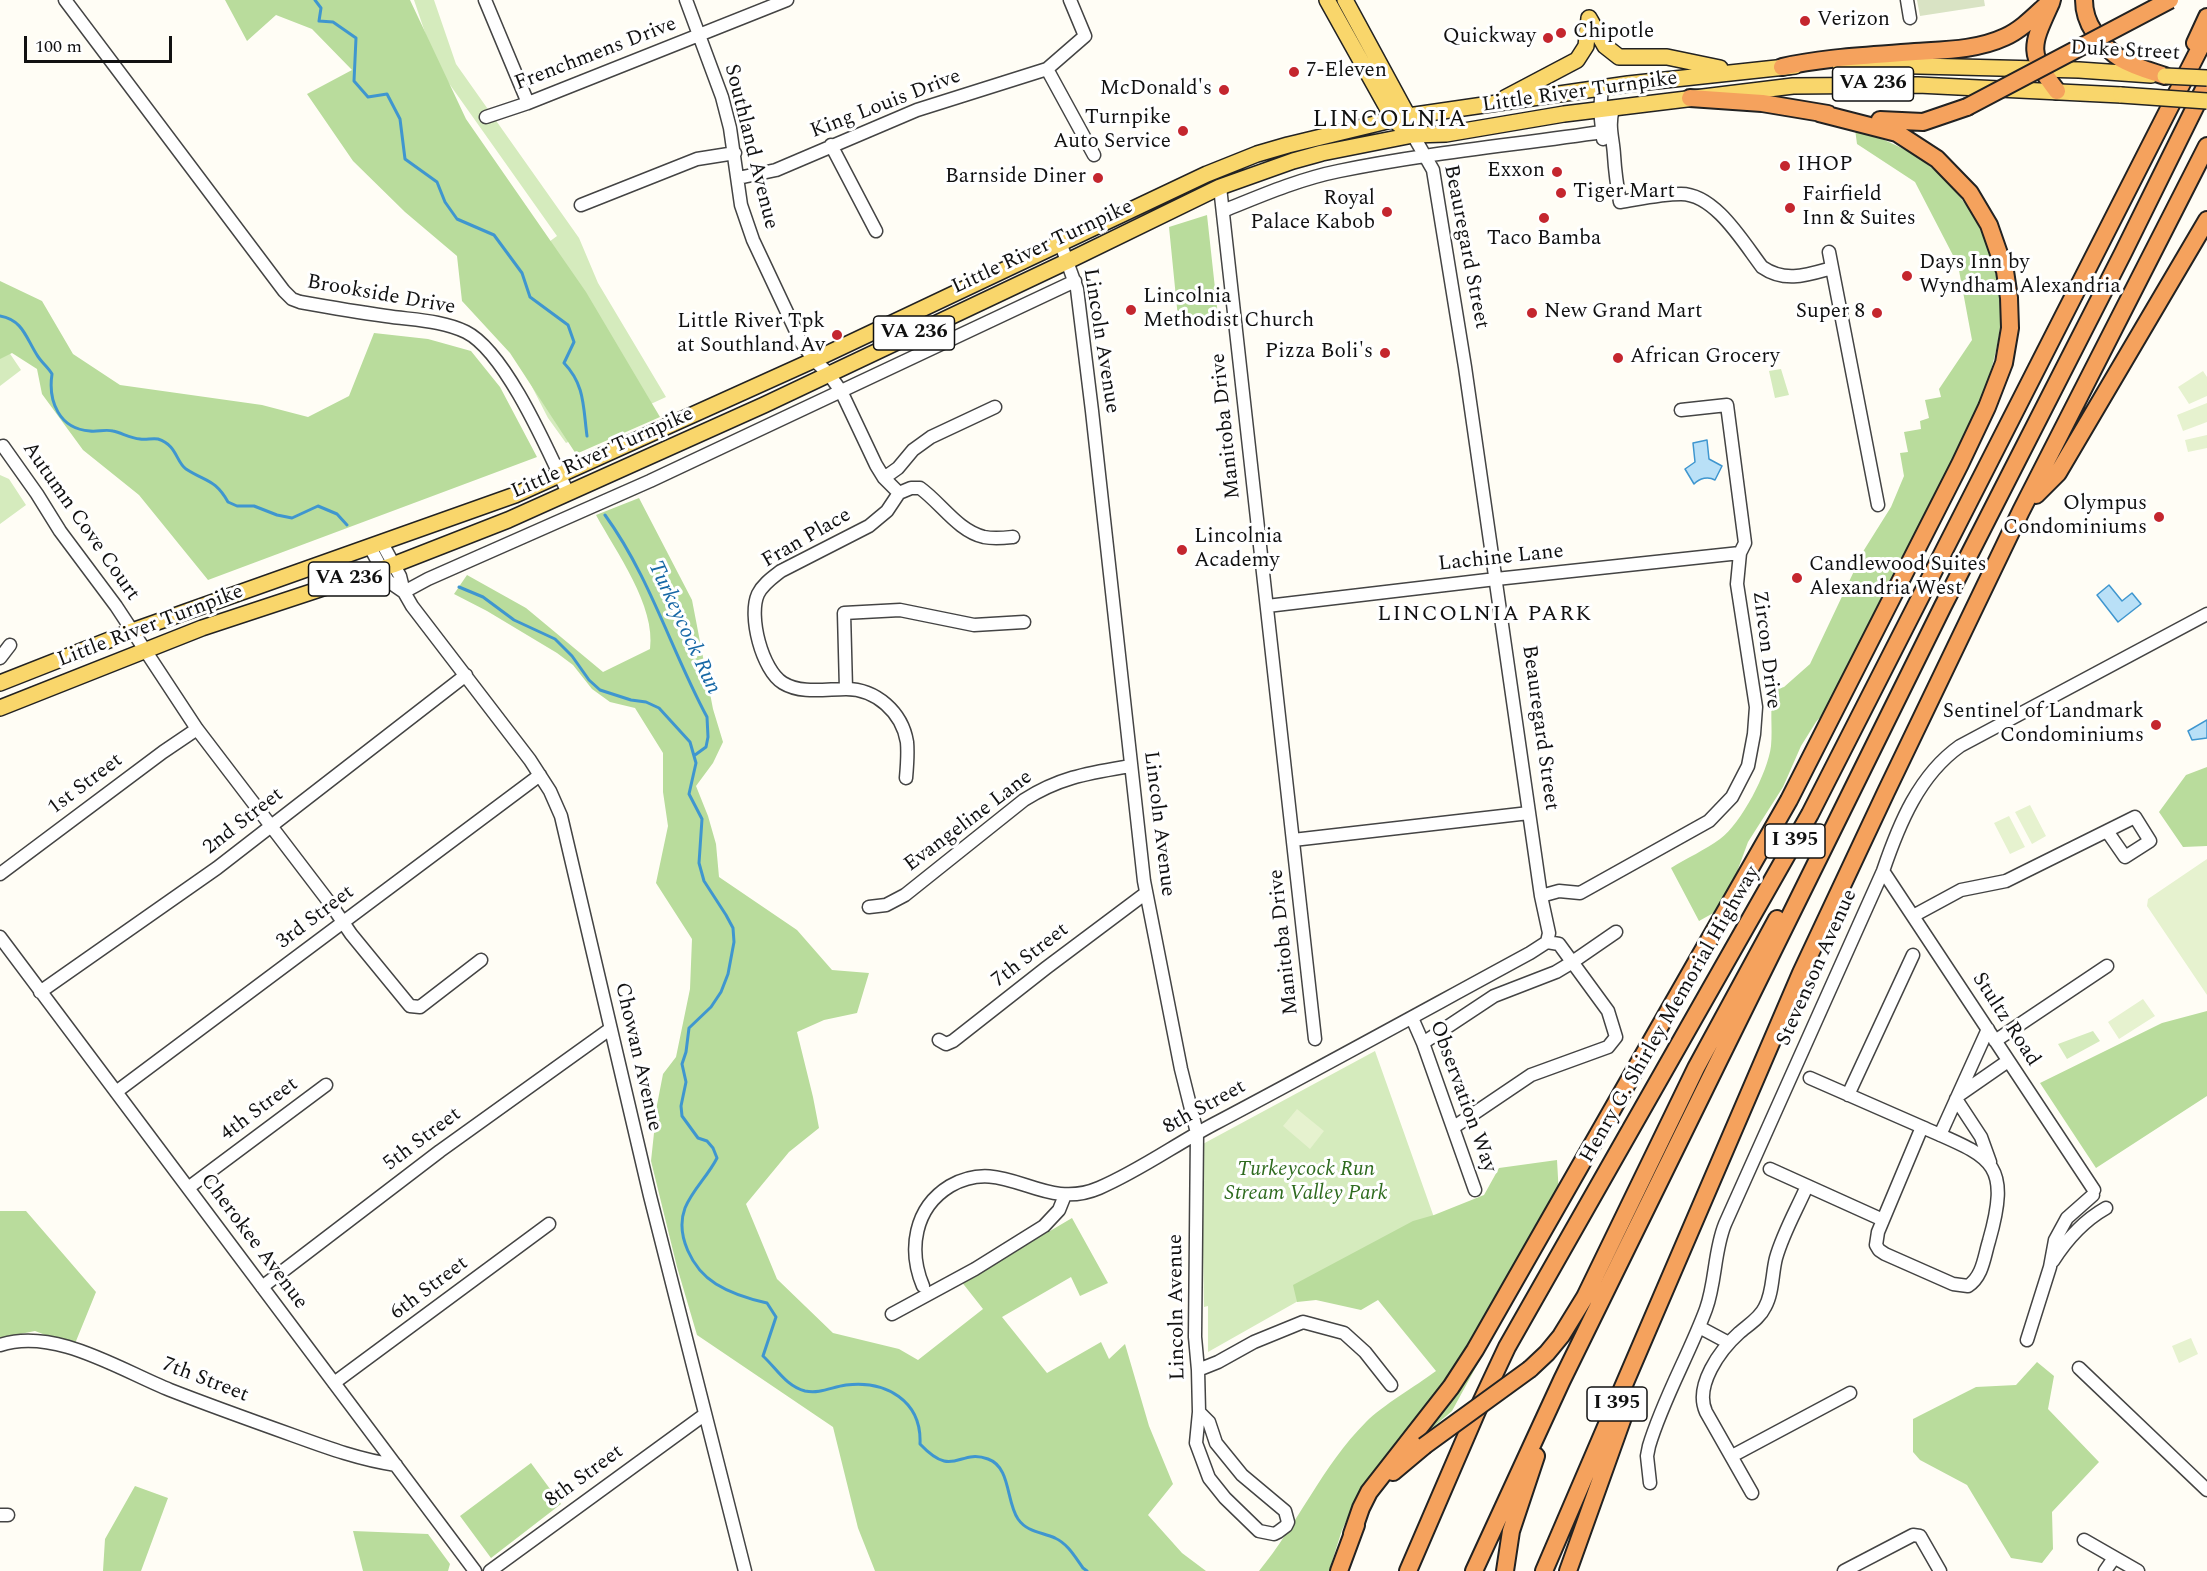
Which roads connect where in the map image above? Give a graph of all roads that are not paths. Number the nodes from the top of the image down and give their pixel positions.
1 (64, 0) edge
2 (485, 0) edge
3 (686, 0) edge
4 (787, 0) edge
5 (1070, 0) edge
6 (1327, 0) edge
7 (1345, 0) edge
8 (1907, 0) edge
9 (2052, 0) edge
10 (2084, 0) edge
11 (2170, 0) edge
12 (2207, 16) edge
13 (1910, 18) dead end
14 (2207, 34) edge
15 (699, 35) junction
16 (1782, 67) junction
17 (1047, 69) junction
18 (2040, 70) junction
19 (2134, 70) junction
20 (1738, 72) junction
21 (2165, 75) joint
22 (2207, 78) edge
23 (2207, 83) edge
24 (1602, 88) junction
25 (2057, 91) junction
26 (1690, 98) junction
27 (2207, 101) edge
28 (528, 103) junction
29 (1488, 105) junction
30 (1606, 109) junction
31 (1819, 113) junction
32 (486, 117) dead end
33 (1401, 118) junction
34 (1602, 132) junction
35 (1413, 135) junction
36 (831, 145) junction
37 (2207, 146) edge
38 (735, 153) junction
39 (1094, 155) dead end
40 (1425, 155) junction
41 (2142, 165) junction
42 (1613, 168) junction
43 (738, 178) junction
44 (1220, 187) junction
45 (581, 206) dead end
46 (1223, 211) junction
47 (2207, 220) edge
48 (876, 231) dead end
49 (1060, 242) junction
50 (1829, 252) dead end
51 (1068, 261) junction
52 (1832, 268) junction
53 (1075, 281) junction
54 (814, 360) junction
55 (828, 373) junction
56 (841, 391) junction
57 (995, 407) dead end
58 (1681, 410) dead end
59 (3, 447) dead end
60 (560, 476) junction
61 (884, 478) junction
62 (899, 493) junction
63 (568, 494) junction
64 (1878, 505) dead end
65 (2021, 511) junction
66 (1013, 537) dead end
67 (376, 545) junction
68 (1740, 553) junction
69 (387, 567) junction
70 (1496, 579) junction
71 (404, 592) junction
72 (1267, 606) junction
73 (2207, 614) edge
74 (1024, 622) dead end
75 (132, 631) junction
76 (10, 645) dead end
77 (145, 651) junction
78 (0, 658) edge
79 (466, 675) junction
80 (0, 683) edge
81 (846, 689) junction
82 (0, 708) edge
83 (197, 729) junction
84 (1130, 766) junction
85 (540, 775) junction
86 (906, 778) dead end
87 (1529, 813) junction
88 (270, 826) junction
89 (2107, 831) dead end
90 (1293, 840) junction
91 (1813, 870) junction
92 (1883, 871) junction
93 (0, 874) edge
94 (1146, 893) junction
95 (1541, 896) junction
96 (869, 907) dead end
97 (1913, 916) junction
98 (343, 922) junction
99 (1616, 932) dead end
100 (1, 940) edge
101 (1547, 942) junction
102 (1912, 955) dead end
103 (481, 960) dead end
104 (1572, 963) junction
105 (2107, 966) dead end
106 (40, 992) junction
107 (1412, 1018) junction
108 (610, 1029) junction
109 (1988, 1029) junction
110 (1316, 1039) dead end
111 (939, 1040) dead end
112 (1995, 1041) junction
113 (1423, 1043) junction
114 (2008, 1061) junction
115 (1810, 1077) dead end
116 (326, 1085) dead end
117 (116, 1092) junction
118 (1848, 1095) junction
119 (1957, 1098) junction
120 (1454, 1127) junction
121 (1922, 1127) junction
122 (1197, 1133) junction
123 (1940, 1135) junction
124 (1991, 1166) junction
125 (1770, 1169) dead end
126 (1807, 1186) junction
127 (188, 1188) junction
128 (1475, 1190) dead end
129 (1065, 1195) junction
130 (2106, 1208) dead end
131 (1883, 1220) junction
132 (549, 1224) dead end
133 (1688, 1236) junction
134 (2050, 1267) junction
135 (923, 1286) dead end
136 (262, 1287) junction
137 (892, 1314) dead end
138 (1699, 1328) junction
139 (2027, 1340) dead end
140 (1729, 1343) junction
141 (0, 1345) edge
142 (2079, 1368) dead end
143 (1198, 1370) junction
144 (1562, 1380) junction
145 (334, 1383) junction
146 (1391, 1384) dead end
147 (1850, 1393) dead end
148 (1199, 1412) junction
149 (704, 1415) junction
150 (1732, 1456) junction
151 (396, 1465) junction
152 (1650, 1483) dead end
153 (2207, 1490) edge
154 (1752, 1493) dead end
155 (1352, 1534) junction
156 (2084, 1540) dead end
157 (2114, 1558) junction
158 (475, 1571) edge
159 (489, 1571) edge
160 (745, 1571) edge
161 (1340, 1571) edge
162 (1408, 1571) edge
163 (1474, 1571) edge
164 (1504, 1571) edge
165 (1544, 1571) edge
166 (1568, 1571) edge
167 (1844, 1571) edge
168 (1940, 1571) edge
169 (2104, 1571) edge
170 (2138, 1571) edge

1 - 60 street, Brookside Drive
2 - 28 street
3 - 15 street, Southland Avenue
4 - 15 street, Frenchmens Drive
5 - 17 street
6 - 33 main road
7 - 33 main road
8 - 13 street
9 - 16 highway
9 - 18 highway
10 - 19 highway
11 - 31 highway, bridge
12 - 41 highway
14 - 41 highway, Henry G. Shirley Memorial Highway / I 395
15 - 28 street, Frenchmens Drive
15 - 38 street, Southland Avenue
16 - 18 main road, Little River Turnpike / VA 236
16 - 20 main road, Little River Turnpike / VA 236
17 - 36 street, King Louis Drive
17 - 39 street
18 - 19 main road, Duke Street / VA 236
18 - 25 highway
19 - 21 highway
20 - 24 main road, Little River Turnpike / VA 236
20 - 29 main road
21 - 22 main road, Duke Street, bridge
23 - 91 highway
24 - 29 main road, Little River Turnpike / VA 236
24 - 30 street
25 - 26 main road, Little River Turnpike / VA 236
25 - 27 main road, Duke Street / VA 236, bridge
26 - 30 main road, Little River Turnpike / VA 236
26 - 31 highway
28 - 32 street, Frenchmens Drive
29 - 33 main road, Little River Turnpike / VA 236
30 - 34 street
30 - 35 main road, Little River Turnpike / VA 236
30 - 42 street
31 - 155 highway
33 - 35 main road, Beauregard Street
33 - 49 main road, Little River Turnpike / VA 236
34 - 40 street
34 - 42 street
35 - 40 street, Beauregard Street
35 - 44 main road, Little River Turnpike / VA 236
36 - 43 street, King Louis Drive
36 - 48 street
37 - 65 highway, I 395
38 - 43 street, Southland Avenue
38 - 45 street
40 - 46 street
40 - 70 street, Beauregard Street
41 - 162 highway, Henry G. Shirley Memorial Highway / I 395
42 - 52 street
43 - 54 street, Southland Avenue
44 - 46 street, Manitoba Drive
44 - 51 main road, Little River Turnpike / VA 236
46 - 72 street, Manitoba Drive
47 - 65 highway
49 - 51 street, Lincoln Avenue
49 - 54 main road, Little River Turnpike / VA 236
50 - 52 street
51 - 53 street, Lincoln Avenue
51 - 55 main road, Little River Turnpike / VA 236
52 - 64 street
53 - 56 street
53 - 84 street, Lincoln Avenue
54 - 55 street, Southland Avenue
54 - 60 main road, Little River Turnpike / VA 236
55 - 56 street, Southland Avenue
55 - 63 main road, Little River Turnpike / VA 236
56 - 61 street, Southland Avenue
56 - 71 street
57 - 61 street
58 - 68 street, Zircon Drive
59 - 75 street, Autumn Cove Court
60 - 63 street, Brookside Drive
60 - 67 main road, Little River Turnpike / VA 236
61 - 62 street, Southland Avenue
62 - 66 street
62 - 81 street, Fran Place
63 - 69 main road, Little River Turnpike / VA 236
65 - 133 highway, I 395
67 - 69 street, Chowan Avenue
67 - 75 main road, Little River Turnpike / VA 236
68 - 70 street, Lachine Lane
68 - 95 street, Zircon Drive
69 - 71 street, Chowan Avenue
69 - 77 main road, Little River Turnpike / VA 236
70 - 72 street, Lachine Lane
70 - 87 street, Beauregard Street
71 - 79 street, Chowan Avenue
72 - 90 street, Manitoba Drive
73 - 92 street, Stevenson Avenue
74 - 81 street
75 - 77 street, Autumn Cove Court
75 - 80 main road, Little River Turnpike / VA 236
76 - 78 street
77 - 82 main road, Little River Turnpike / VA 236
77 - 83 street, Autumn Cove Court
79 - 85 street, Chowan Avenue
79 - 88 street, 2nd Street
81 - 86 street, Fran Place
83 - 88 street, Autumn Cove Court
83 - 93 street, 1st Street
84 - 94 street, Lincoln Avenue
84 - 96 street, Evangeline Lane
85 - 98 street, 3rd Street
85 - 108 street, Chowan Avenue
87 - 90 street, Manitoba Drive
87 - 95 street, Beauregard Street
88 - 98 street, Autumn Cove Court
88 - 106 street, 2nd Street
89 - 97 street
90 - 110 street, Manitoba Drive
91 - 144 highway
91 - 155 highway, bridge
92 - 97 street, Stultz Road
92 - 138 street, Stevenson Avenue
94 - 111 street, 7th Street
94 - 122 street, Lincoln Avenue
95 - 101 street, Beauregard Street
97 - 109 street, Stultz Road
98 - 103 street, Autumn Cove Court
98 - 117 street, 3rd Street
99 - 104 street
100 - 106 street, Cherokee Avenue
101 - 104 street
101 - 107 street, 8th Street
102 - 118 street
104 - 113 street
104 - 120 street
105 - 112 street
106 - 117 street, Cherokee Avenue
107 - 113 street, Observation Way
107 - 122 street, 8th Street
108 - 136 street, 5th Street
108 - 149 street, Chowan Avenue
109 - 112 street, Stultz Road
109 - 119 street
112 - 114 street, Stultz Road
113 - 120 street, Observation Way
114 - 119 street
114 - 134 street, Stultz Road
115 - 118 street
116 - 127 street, 4th Street
117 - 127 street, Cherokee Avenue
118 - 121 street
119 - 123 street
119 - 124 street
120 - 128 street, Observation Way
121 - 123 street
121 - 131 street
122 - 129 street, 8th Street
122 - 143 street, Lincoln Avenue
123 - 124 street
124 - 131 street
125 - 126 street
126 - 131 street
126 - 140 street
127 - 136 street, Cherokee Avenue
129 - 135 street, 8th Street
129 - 137 street
130 - 134 street
132 - 145 street, 6th Street
133 - 165 highway, I 395
133 - 166 highway
134 - 139 street
136 - 145 street, Cherokee Avenue
138 - 140 street
138 - 152 street, Stevenson Avenue
140 - 150 street
141 - 151 street, 7th Street
142 - 153 street
143 - 146 street
143 - 148 street, Lincoln Avenue
144 - 163 highway
144 - 164 highway
145 - 151 street, Cherokee Avenue
147 - 150 street
148 - 148 street, Lincoln Avenue
149 - 159 street, 8th Street
149 - 160 street, Chowan Avenue
150 - 154 street
151 - 158 street, Cherokee Avenue
155 - 161 highway
156 - 157 street
157 - 169 street
157 - 170 street
167 - 168 street

